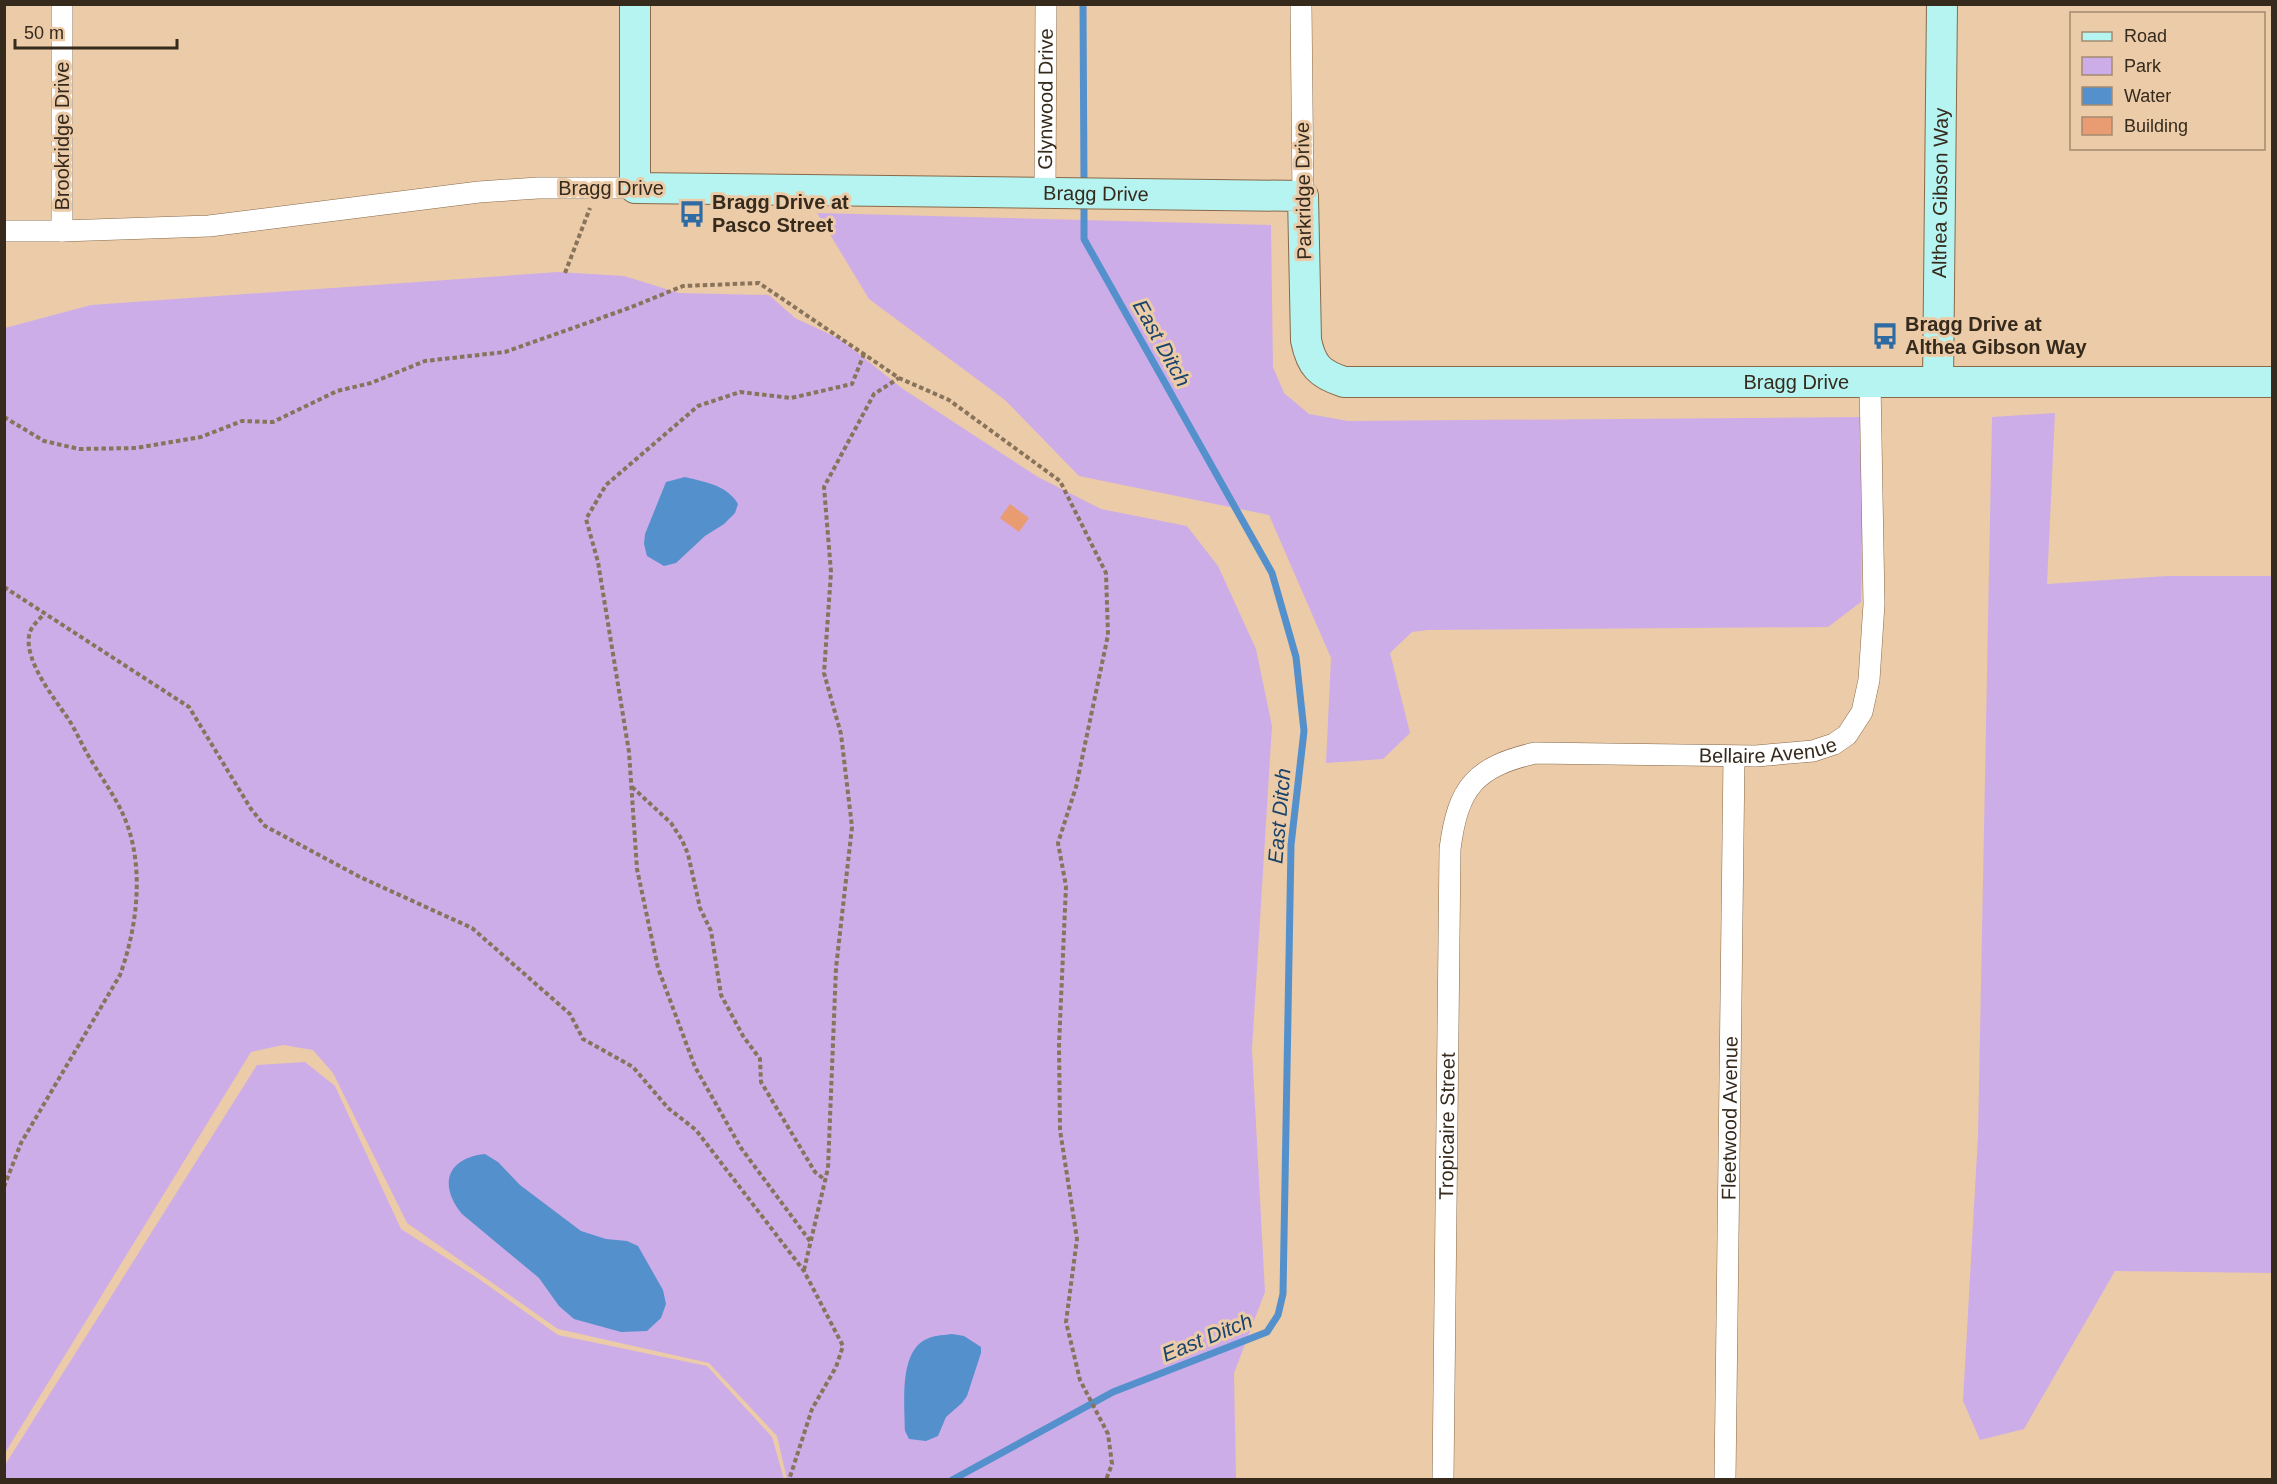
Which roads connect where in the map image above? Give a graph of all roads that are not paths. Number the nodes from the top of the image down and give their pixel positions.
1 (62, 4) edge
2 (635, 4) edge
3 (1046, 4) edge
4 (1301, 4) edge
5 (1942, 4) edge
6 (635, 188) junction
7 (1056, 193) junction
8 (1303, 196) junction
9 (4, 231) edge
10 (62, 231) junction
11 (1322, 372) joint
12 (1870, 382) junction
13 (1938, 382) junction
14 (2272, 382) edge
15 (1734, 757) junction
16 (1477, 778) joint
17 (1443, 1479) edge
18 (1725, 1479) edge

1 - 10 street, Brookridge Drive
2 - 6 street
3 - 7 street, Glynwood Drive
4 - 8 street, Parkridge Drive
5 - 13 street, Althea Gibson Way
6 - 7 street, Bragg Drive
6 - 10 street, Bragg Drive
7 - 8 street, Bragg Drive
8 - 11 street, Parkridge Drive
9 - 10 street, Bragg Drive
11 - 12 street, Bragg Drive
12 - 13 street, Bragg Drive
12 - 15 street, Bellaire Avenue
13 - 14 street, Bragg Drive
15 - 16 street, Bellaire Avenue
15 - 18 street, Fleetwood Avenue
16 - 17 street, Tropicaire Street

